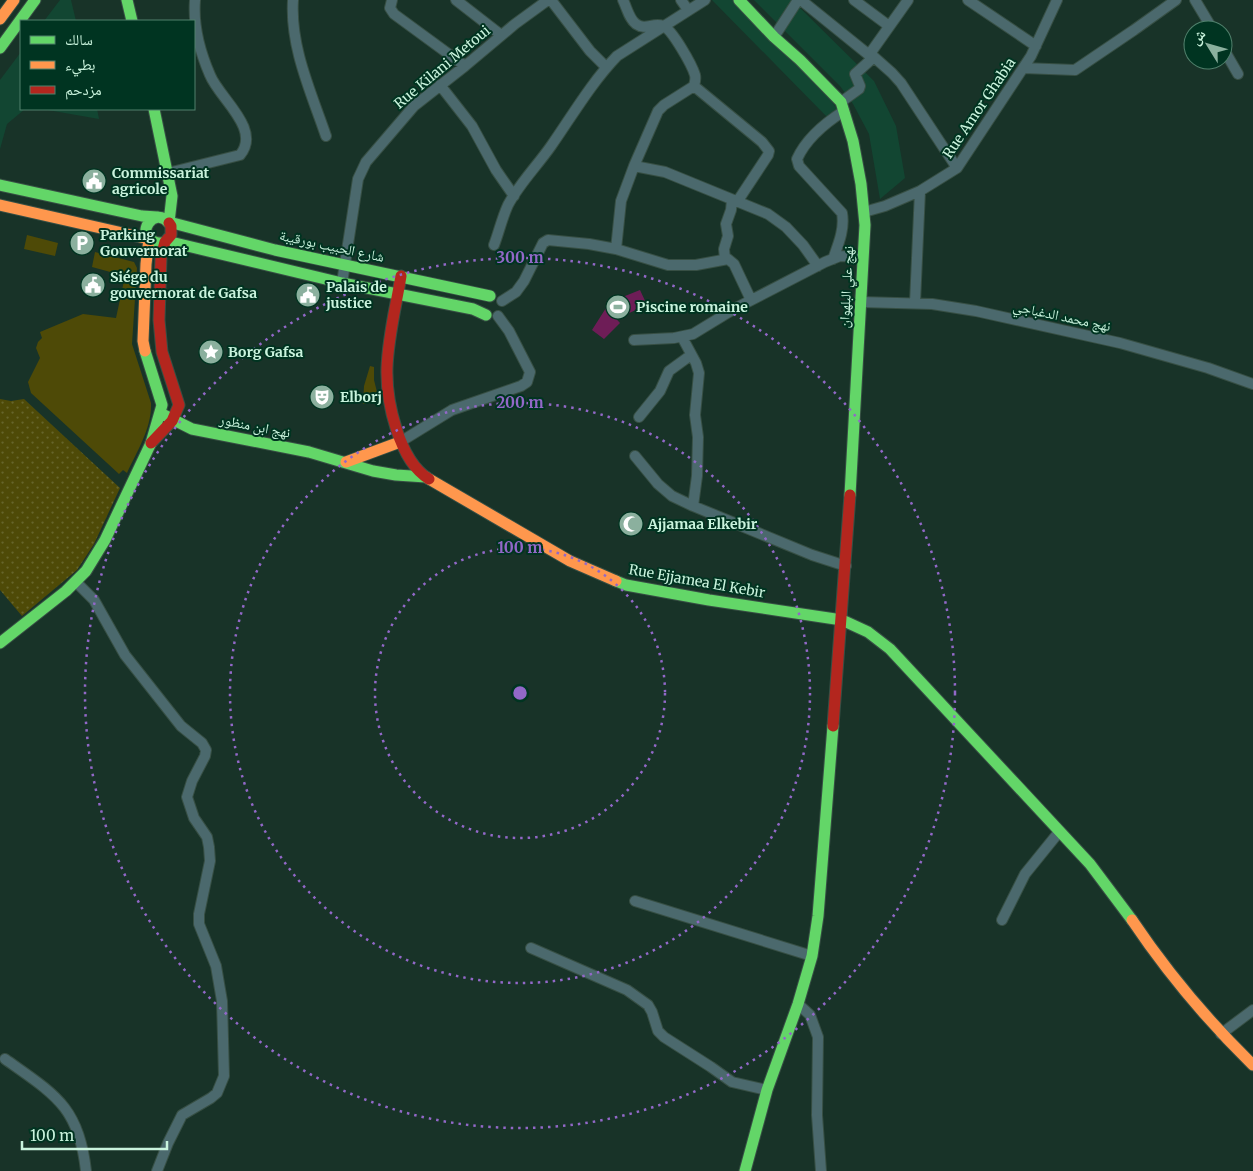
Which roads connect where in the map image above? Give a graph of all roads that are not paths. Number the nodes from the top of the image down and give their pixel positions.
1 (14, 0) edge
2 (35, 0) edge
3 (127, 0) edge
4 (195, 0) edge
5 (293, 0) edge
6 (392, 0) edge
7 (456, 0) edge
8 (550, 0) edge
9 (623, 0) edge
10 (681, 0) edge
11 (705, 0) edge
12 (739, 0) edge
13 (800, 0) edge
14 (854, 0) edge
15 (908, 0) edge
16 (968, 0) edge
17 (1058, 0) edge
18 (1176, 0) edge
19 (1195, 0) edge
20 (688, 10) junction
21 (0, 19) edge
22 (20, 20) edge
23 (132, 20) edge
24 (195, 20) edge
25 (1207, 20) edge
26 (20, 21) edge
27 (195, 26) edge
28 (664, 26) junction
29 (889, 26) junction
30 (501, 35) junction
31 (774, 37) junction
32 (196, 38) edge
33 (1036, 46) junction
34 (0, 48) edge
35 (871, 56) junction
36 (1233, 65) edge
37 (465, 66) junction
38 (606, 67) junction
39 (1023, 68) junction
40 (1238, 74) dead end
41 (440, 85) junction
42 (694, 86) junction
43 (842, 107) junction
44 (154, 110) edge
45 (326, 136) dead end
46 (634, 166) junction
47 (957, 168) junction
48 (168, 173) junction
49 (0, 185) edge
50 (920, 191) junction
51 (47, 196) junction
52 (514, 196) junction
53 (734, 201) junction
54 (0, 205) edge
55 (99, 207) junction
56 (864, 212) junction
57 (43, 214) junction
58 (157, 217) junction
59 (169, 222) junction
60 (95, 227) junction
61 (149, 239) junction
62 (165, 242) junction
63 (494, 245) dead end
64 (616, 249) junction
65 (862, 257) junction
66 (724, 259) junction
67 (833, 259) junction
68 (346, 264) junction
69 (818, 266) junction
70 (401, 276) junction
71 (342, 283) junction
72 (397, 295) junction
73 (490, 296) junction
74 (752, 300) junction
75 (502, 301) junction
76 (861, 302) junction
77 (915, 303) junction
78 (486, 315) junction
79 (498, 316) junction
80 (682, 337) junction
81 (634, 340) dead end
82 (691, 355) junction
83 (1253, 384) edge
84 (161, 413) junction
85 (639, 417) dead end
86 (173, 420) junction
87 (400, 442) junction
88 (152, 443) junction
89 (635, 456) dead end
90 (346, 462) junction
91 (426, 477) junction
92 (693, 506) junction
93 (846, 566) junction
94 (76, 582) junction
95 (842, 620) junction
96 (0, 643) edge
97 (1059, 832) junction
98 (635, 901) dead end
99 (1002, 920) dead end
100 (531, 948) dead end
101 (812, 956) junction
102 (798, 1004) junction
103 (1253, 1010) edge
104 (1221, 1034) junction
105 (2, 1061) edge
106 (1253, 1065) edge
107 (767, 1090) junction
108 (86, 1171) edge
109 (157, 1171) edge
110 (745, 1171) edge
111 (821, 1171) edge

1 - 21 street
2 - 22 street
3 - 23 street
4 - 24 street
5 - 45 street
6 - 37 street
7 - 30 street
8 - 30 street, Rue Kilani Metoui
8 - 38 street
9 - 28 street
10 - 20 street
11 - 20 street
12 - 31 street, نهج علي البلهوان
13 - 31 street
13 - 35 street
14 - 29 street
15 - 29 street
16 - 33 street
17 - 33 street, Rue Amor Ghabia
18 - 39 street
19 - 25 street
20 - 28 street
26 - 34 street
27 - 32 street
28 - 38 street
28 - 42 street
29 - 35 street
30 - 37 street, Rue Kilani Metoui
31 - 43 street, نهج علي البلهوان
32 - 48 street
33 - 39 street, Rue Amor Ghabia
35 - 43 street
35 - 47 street
36 - 40 street
37 - 41 street, Rue Kilani Metoui
38 - 52 street
39 - 47 street, Rue Amor Ghabia
41 - 52 street
41 - 68 street, Rue Kilani Metoui
42 - 46 street
42 - 53 street
43 - 56 street, نهج علي البلهوان
43 - 67 street
44 - 48 street
46 - 53 street
46 - 64 street
47 - 50 street, Rue Amor Ghabia
48 - 59 street
49 - 51 street
50 - 56 street, Rue Amor Ghabia
50 - 77 street
51 - 55 street
51 - 57 street
52 - 63 street
53 - 66 street
53 - 69 street
54 - 57 street
55 - 58 street
55 - 60 street
56 - 65 street, نهج علي البلهوان
57 - 60 street
58 - 59 street
58 - 61 street
59 - 62 street
59 - 68 street, شارع الحبيب بورقيبة
60 - 61 street
61 - 62 street
61 - 84 street
62 - 71 street
62 - 86 street
64 - 66 street
64 - 75 street
65 - 67 street
65 - 76 street, نهج علي البلهوان
66 - 74 street
67 - 69 street
68 - 70 street, شارع الحبيب بورقيبة
68 - 71 street, Rue Kilani Metoui
69 - 74 street
70 - 72 street, Rue Ejjamea El Kebir
70 - 73 street, شارع الحبيب بورقيبة
71 - 72 street
72 - 78 street
72 - 87 street, Rue Ejjamea El Kebir
73 - 75 street
73 - 78 street
74 - 80 street
75 - 79 street
76 - 77 street, نهج محمد الدغباجي
76 - 93 street, نهج علي البلهوان
77 - 83 street, نهج محمد الدغباجي
78 - 79 street
79 - 87 street
80 - 81 street
80 - 82 street
82 - 85 street
82 - 92 street
84 - 86 street, نهج ابن منظور
84 - 88 street
86 - 88 street
86 - 90 street, نهج ابن منظور
87 - 90 street
87 - 91 street, Rue Ejjamea El Kebir
88 - 94 street
89 - 92 street
90 - 91 street, نهج ابن منظور
91 - 95 street, Rue Ejjamea El Kebir
92 - 93 street
93 - 95 street, نهج علي البلهوان
94 - 96 street
94 - 109 street
95 - 97 street, Rue Ejjamea El Kebir
95 - 101 street, نهج علي البلهوان
97 - 99 street
97 - 104 street, Rue Ejjamea El Kebir
98 - 101 street
100 - 107 street
101 - 102 street, نهج علي البلهوان
102 - 107 street, نهج علي البلهوان
102 - 111 street
103 - 104 street
104 - 106 street, Rue Ejjamea El Kebir
105 - 108 street
107 - 110 street, نهج علي البلهوان

